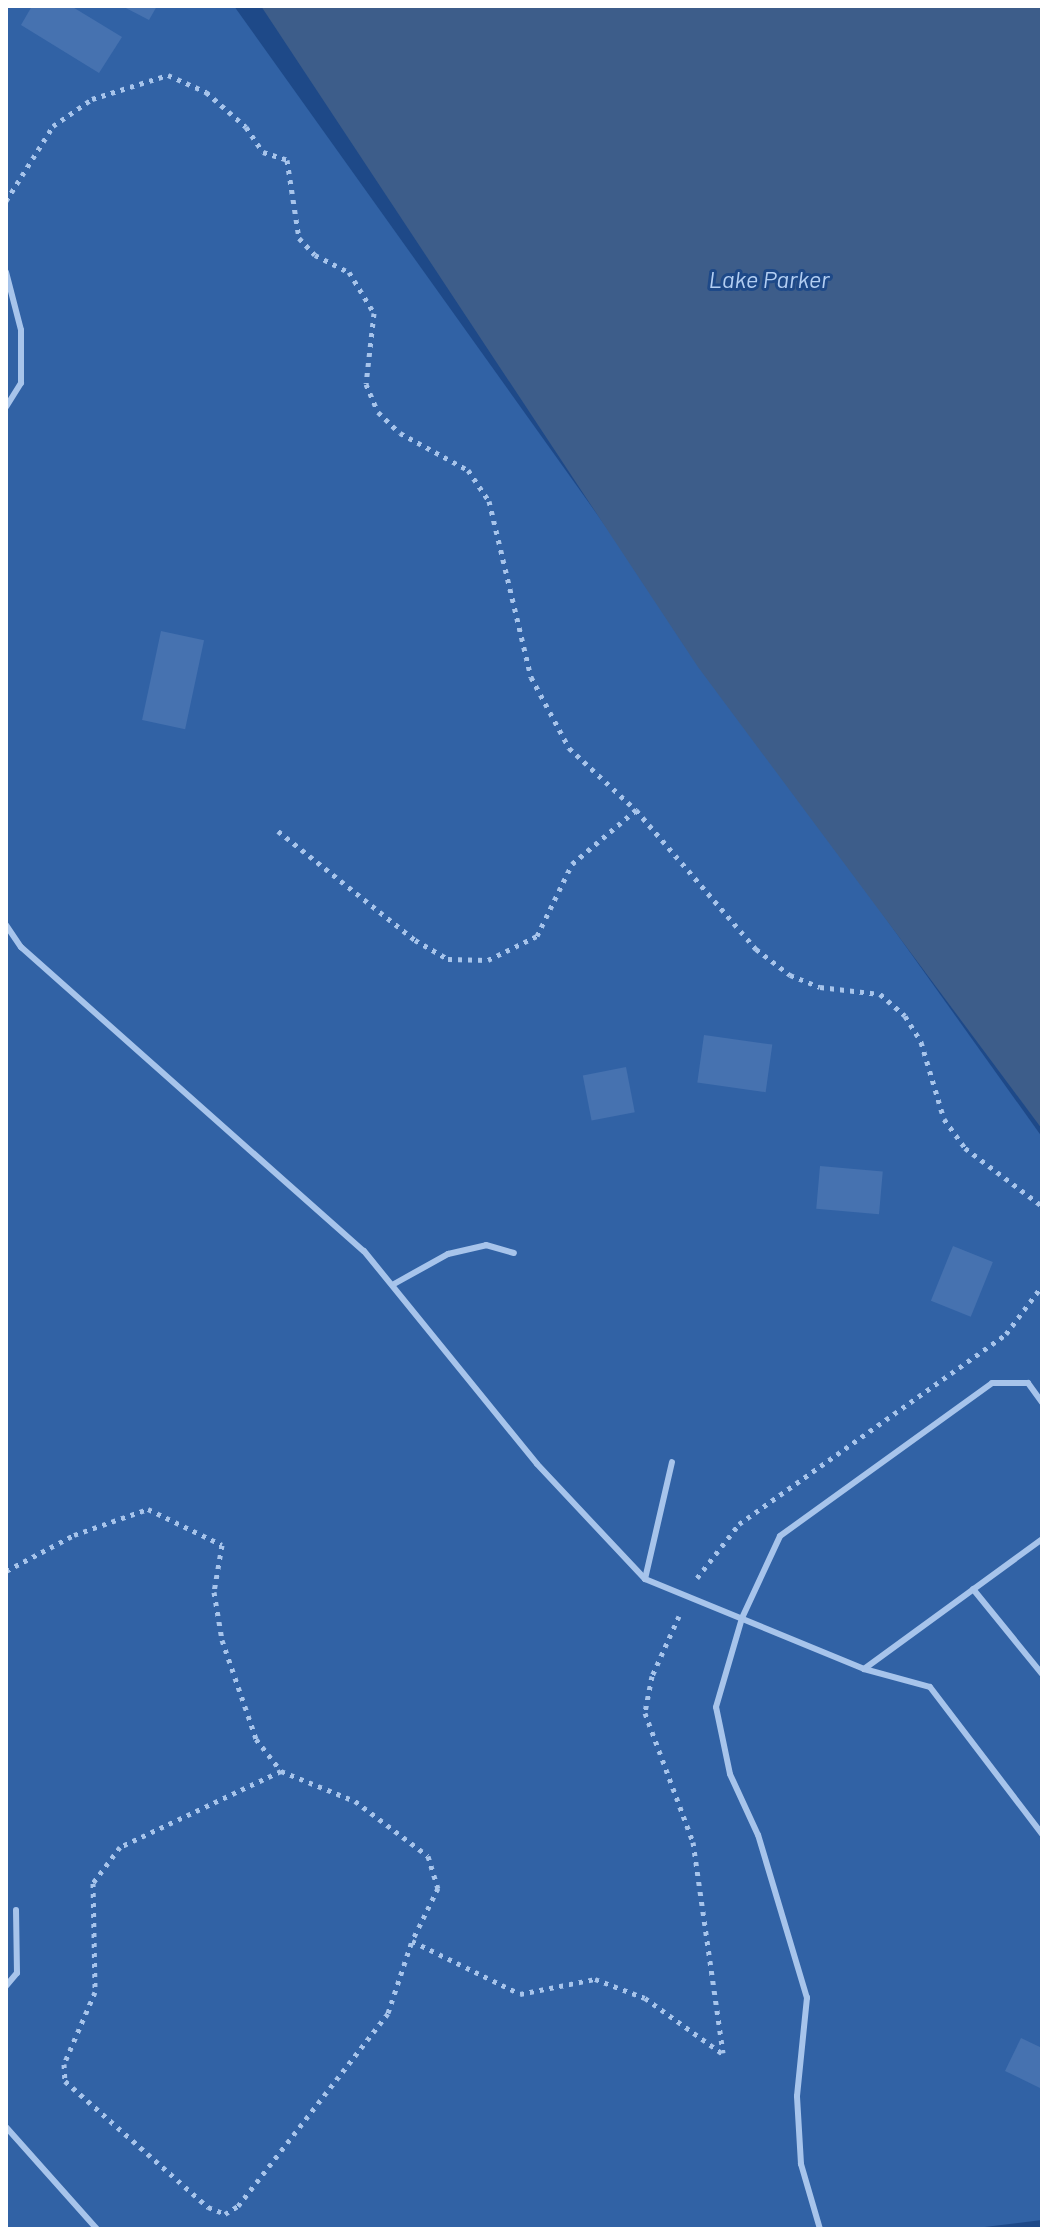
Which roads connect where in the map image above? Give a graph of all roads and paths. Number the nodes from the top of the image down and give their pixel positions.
1 (6, 201) edge
2 (6, 272) edge
3 (6, 407) edge
4 (636, 810) junction
5 (278, 831) dead end
6 (6, 925) edge
7 (1042, 1206) edge
8 (514, 1253) dead end
9 (394, 1284) junction
10 (1042, 1402) edge
11 (672, 1462) dead end
12 (1042, 1539) edge
13 (6, 1571) edge
14 (645, 1579) junction
15 (973, 1589) junction
16 (742, 1618) junction
17 (864, 1669) junction
18 (1042, 1674) edge
19 (281, 1771) junction
20 (1042, 1834) edge
21 (16, 1910) dead end
22 (412, 1941) junction
23 (6, 1986) edge
24 (723, 2054) dead end
25 (6, 2127) edge
26 (97, 2229) edge
27 (820, 2229) edge

1 - 4 path
2 - 3 lane
4 - 5 path
4 - 7 path
6 - 9 lane
8 - 9 lane
9 - 14 lane
10 - 16 lane
11 - 14 lane
12 - 15 lane
13 - 19 path
14 - 16 lane
15 - 17 lane
15 - 18 lane
16 - 17 lane
16 - 27 lane
17 - 20 lane
19 - 22 path
19 - 22 path
21 - 23 lane
22 - 24 path
25 - 26 lane

